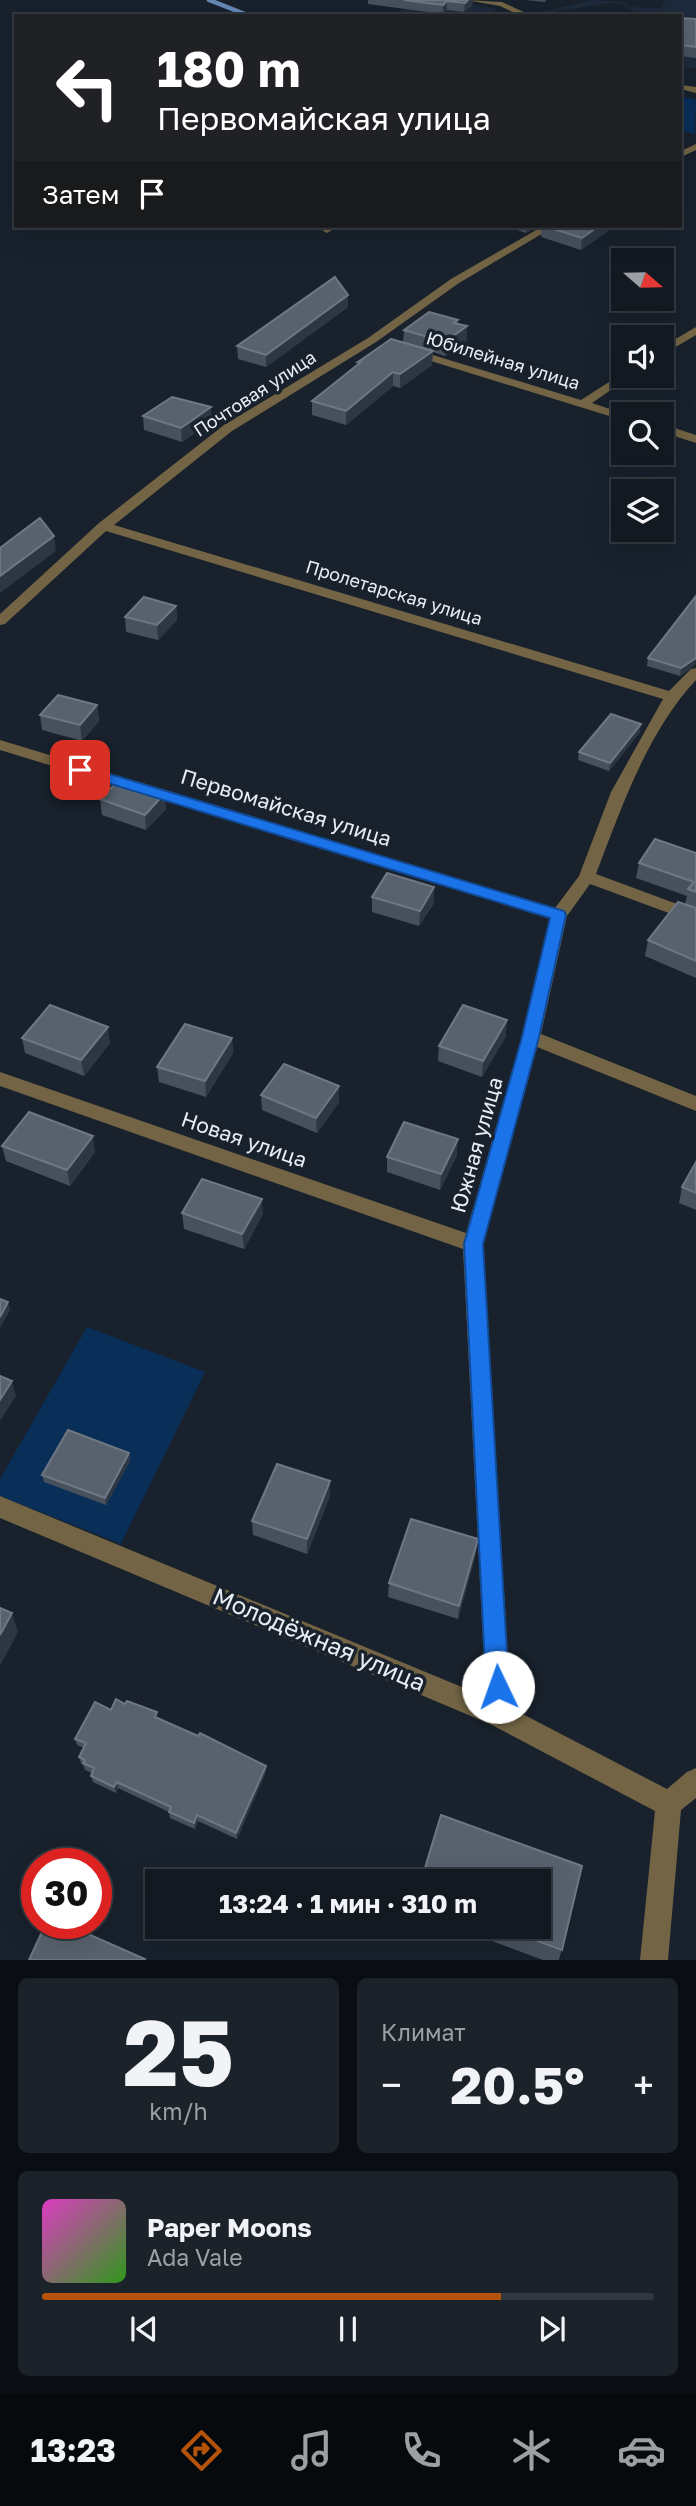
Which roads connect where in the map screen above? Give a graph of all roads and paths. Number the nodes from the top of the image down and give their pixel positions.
1 (470, 0) edge
2 (524, 14) edge
3 (547, 228) edge
4 (696, 330) edge
5 (372, 340) junction
6 (386, 344) edge
7 (674, 344) edge
8 (399, 348) edge
9 (611, 385) edge
10 (584, 403) junction
11 (611, 411) edge
12 (674, 432) edge
13 (696, 439) edge
14 (104, 526) junction
15 (0, 621) edge
16 (696, 672) edge
17 (672, 697) junction
18 (0, 746) edge
19 (587, 877) junction
20 (559, 915) junction
21 (696, 917) edge
22 (531, 1037) junction
23 (0, 1079) edge
24 (696, 1104) edge
25 (473, 1244) junction
26 (0, 1507) edge
27 (499, 1714) junction
28 (696, 1780) edge
29 (669, 1804) junction
30 (653, 1960) edge

1 - 2 street
3 - 5 street, Почтовая улица
4 - 7 street
5 - 6 street
5 - 14 street, Почтовая улица
8 - 10 street, Юбилейная улица
9 - 10 street
10 - 11 street, Юбилейная улица
12 - 13 street
14 - 15 street, Почтовая улица
14 - 17 street, Пролетарская улица
16 - 17 street, Южная улица
17 - 19 street, Южная улица
18 - 20 street, Первомайская улица
19 - 20 street, Южная улица
19 - 21 street
20 - 22 street, Южная улица
22 - 24 street
22 - 25 street, Южная улица
23 - 25 street, Новая улица
25 - 27 street, Южная улица
26 - 27 street, Молодёжная улица
27 - 29 street, Молодёжная улица
28 - 29 street
29 - 30 street

